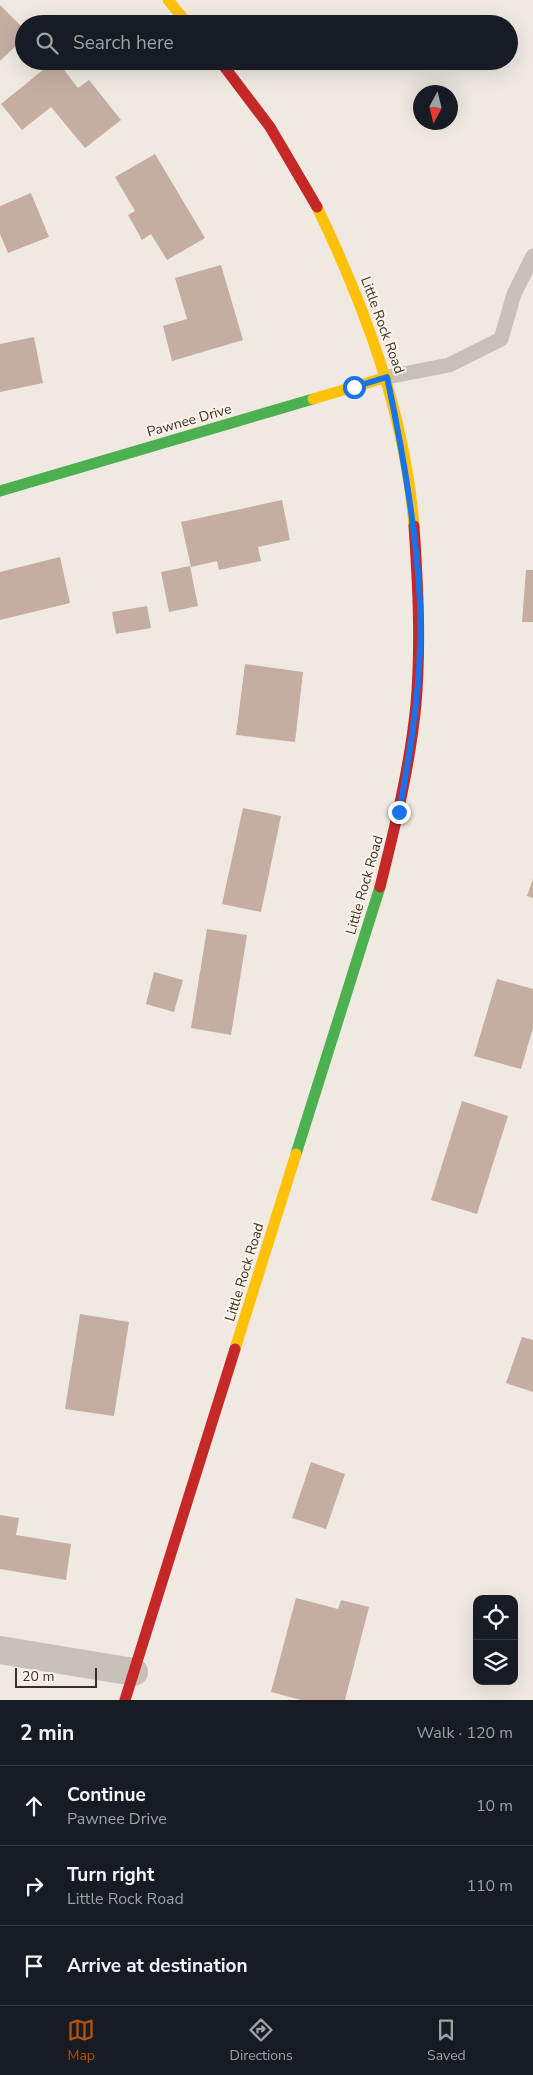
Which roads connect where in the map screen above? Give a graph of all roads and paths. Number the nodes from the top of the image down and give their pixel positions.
1 (168, 0) edge
2 (180, 15) edge
3 (227, 70) edge
4 (533, 256) edge
5 (387, 377) junction
6 (0, 491) edge
7 (0, 1650) edge
8 (134, 1672) junction
9 (125, 1700) edge

1 - 2 main road
3 - 5 main road, Little Rock Road
4 - 5 lane
5 - 6 main road, Pawnee Drive
5 - 8 main road, Little Rock Road
7 - 8 street
8 - 9 main road, Little Rock Road

